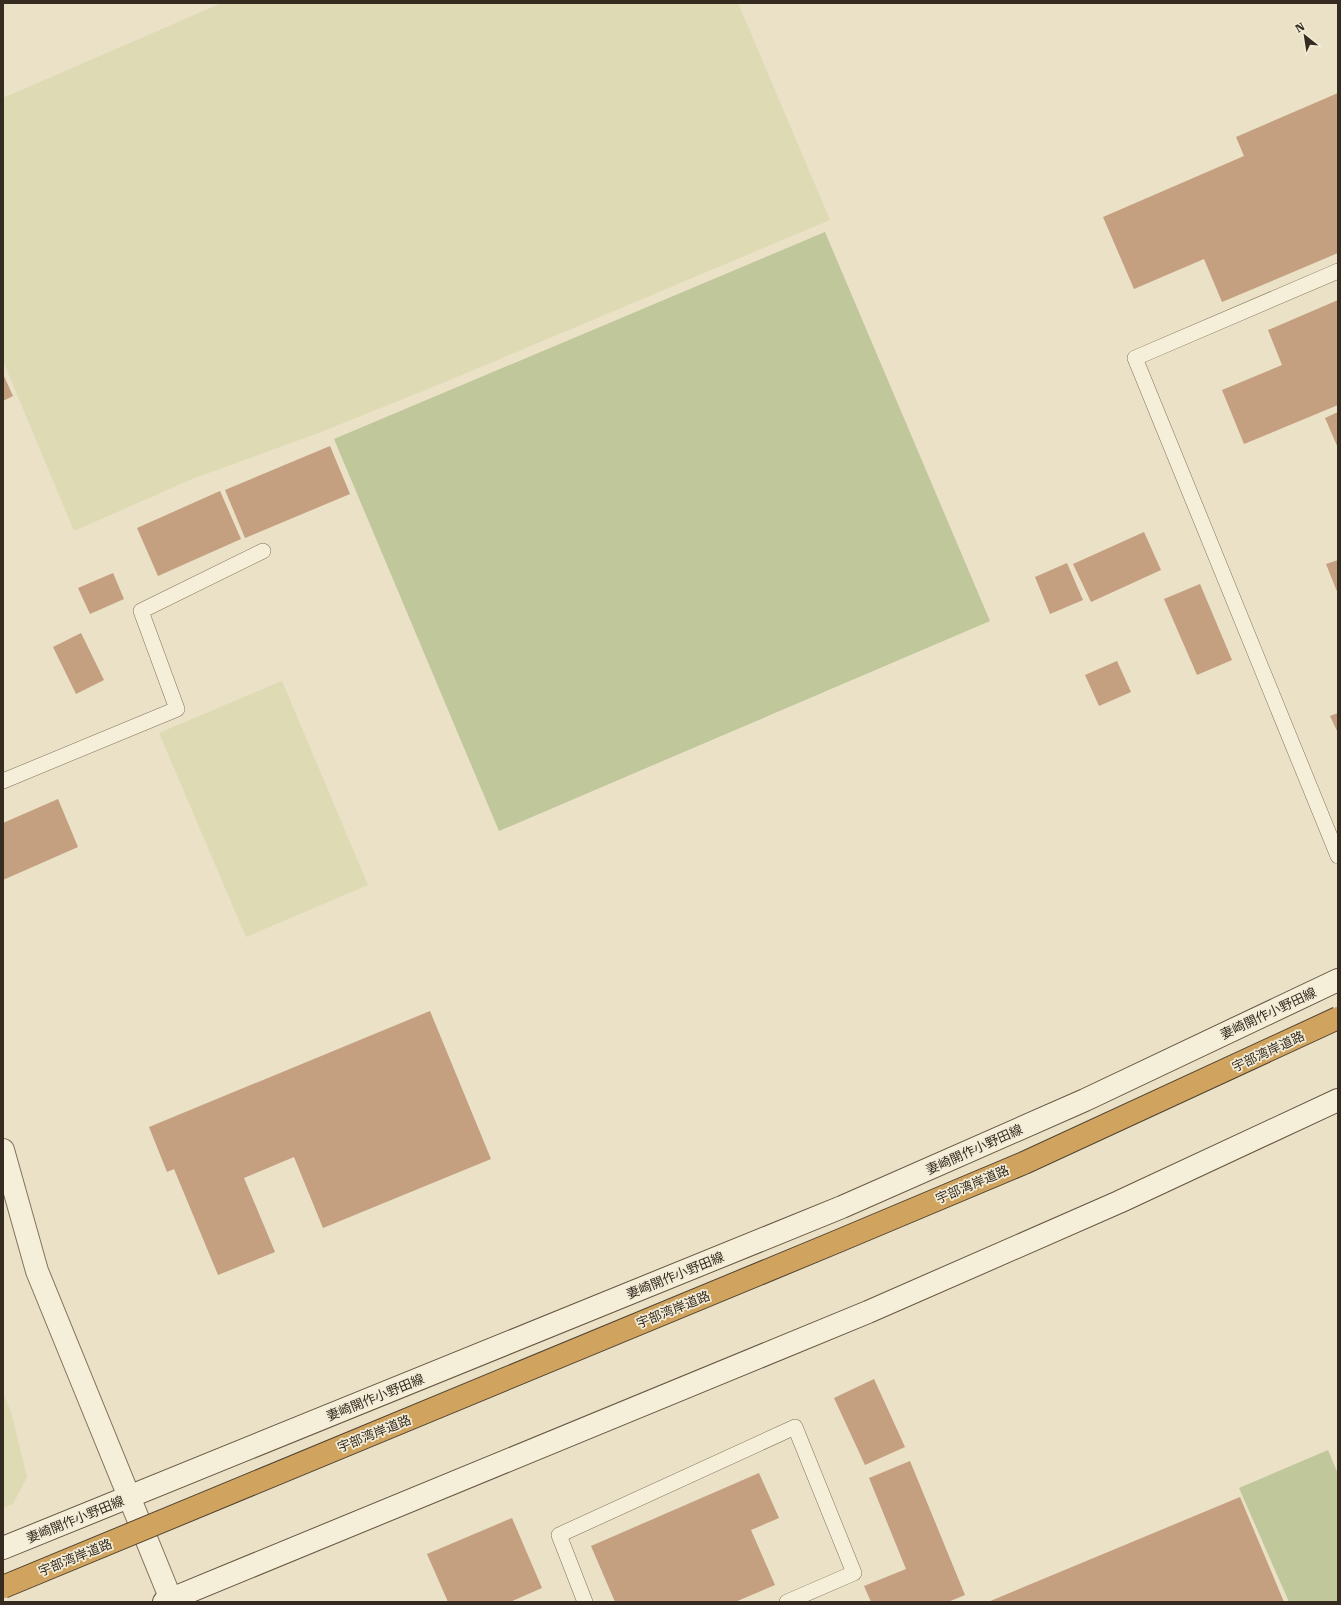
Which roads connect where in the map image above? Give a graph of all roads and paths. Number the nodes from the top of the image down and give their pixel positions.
1 (1338, 271) edge
2 (263, 551) dead end
3 (3, 781) edge
4 (1338, 856) edge
5 (1338, 980) edge
6 (1338, 1018) edge
7 (1338, 1100) edge
8 (3, 1150) edge
9 (129, 1498) junction
10 (3, 1548) edge
11 (3, 1587) edge
12 (169, 1601) edge
13 (585, 1602) edge
14 (787, 1602) edge

1 - 4 lane
2 - 3 lane
5 - 9 main road, 妻崎開作小野田線
6 - 11 highway, 宇部湾岸道路, bridge
7 - 12 main road
8 - 9 main road
9 - 10 main road, 妻崎開作小野田線
9 - 12 main road
13 - 14 lane

